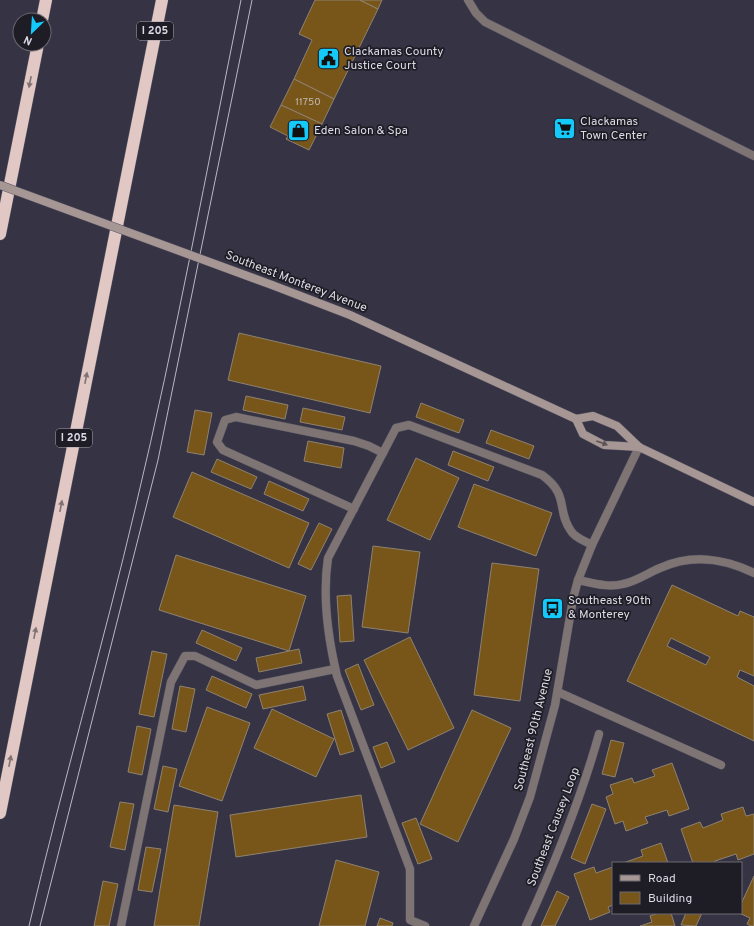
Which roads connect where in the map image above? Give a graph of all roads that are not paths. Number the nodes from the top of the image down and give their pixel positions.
1 (46, 0) edge
2 (162, 0) edge
3 (468, 0) edge
4 (44, 12) edge
5 (36, 52) edge
6 (754, 156) edge
7 (0, 184) edge
8 (0, 234) edge
9 (576, 419) junction
10 (638, 447) junction
11 (383, 453) junction
12 (754, 502) edge
13 (354, 509) junction
14 (592, 545) junction
15 (754, 573) edge
16 (578, 580) junction
17 (335, 669) junction
18 (558, 692) junction
19 (599, 734) dead end
20 (721, 765) dead end
21 (0, 813) edge
22 (409, 923) edge
23 (121, 926) edge
24 (425, 926) edge
25 (474, 926) edge
26 (526, 926) edge

1 - 4 highway
21 -> 2 highway, I 205
3 - 6 street
5 -> 8 highway
7 - 9 main road, Southeast Monterey Avenue, bridge
9 - 10 main road
9 -> 10 main road
10 - 12 main road
10 - 14 street, Southeast 90th Avenue
11 - 13 street
11 - 13 street
11 - 14 street
13 - 17 street
14 - 16 street, Southeast 90th Avenue
15 - 16 street
16 - 18 street, Southeast 90th Avenue
17 - 22 street
17 - 23 street
18 - 20 street
18 - 25 street, Southeast 90th Avenue
19 - 26 street, Southeast Causey Loop
22 - 24 street

